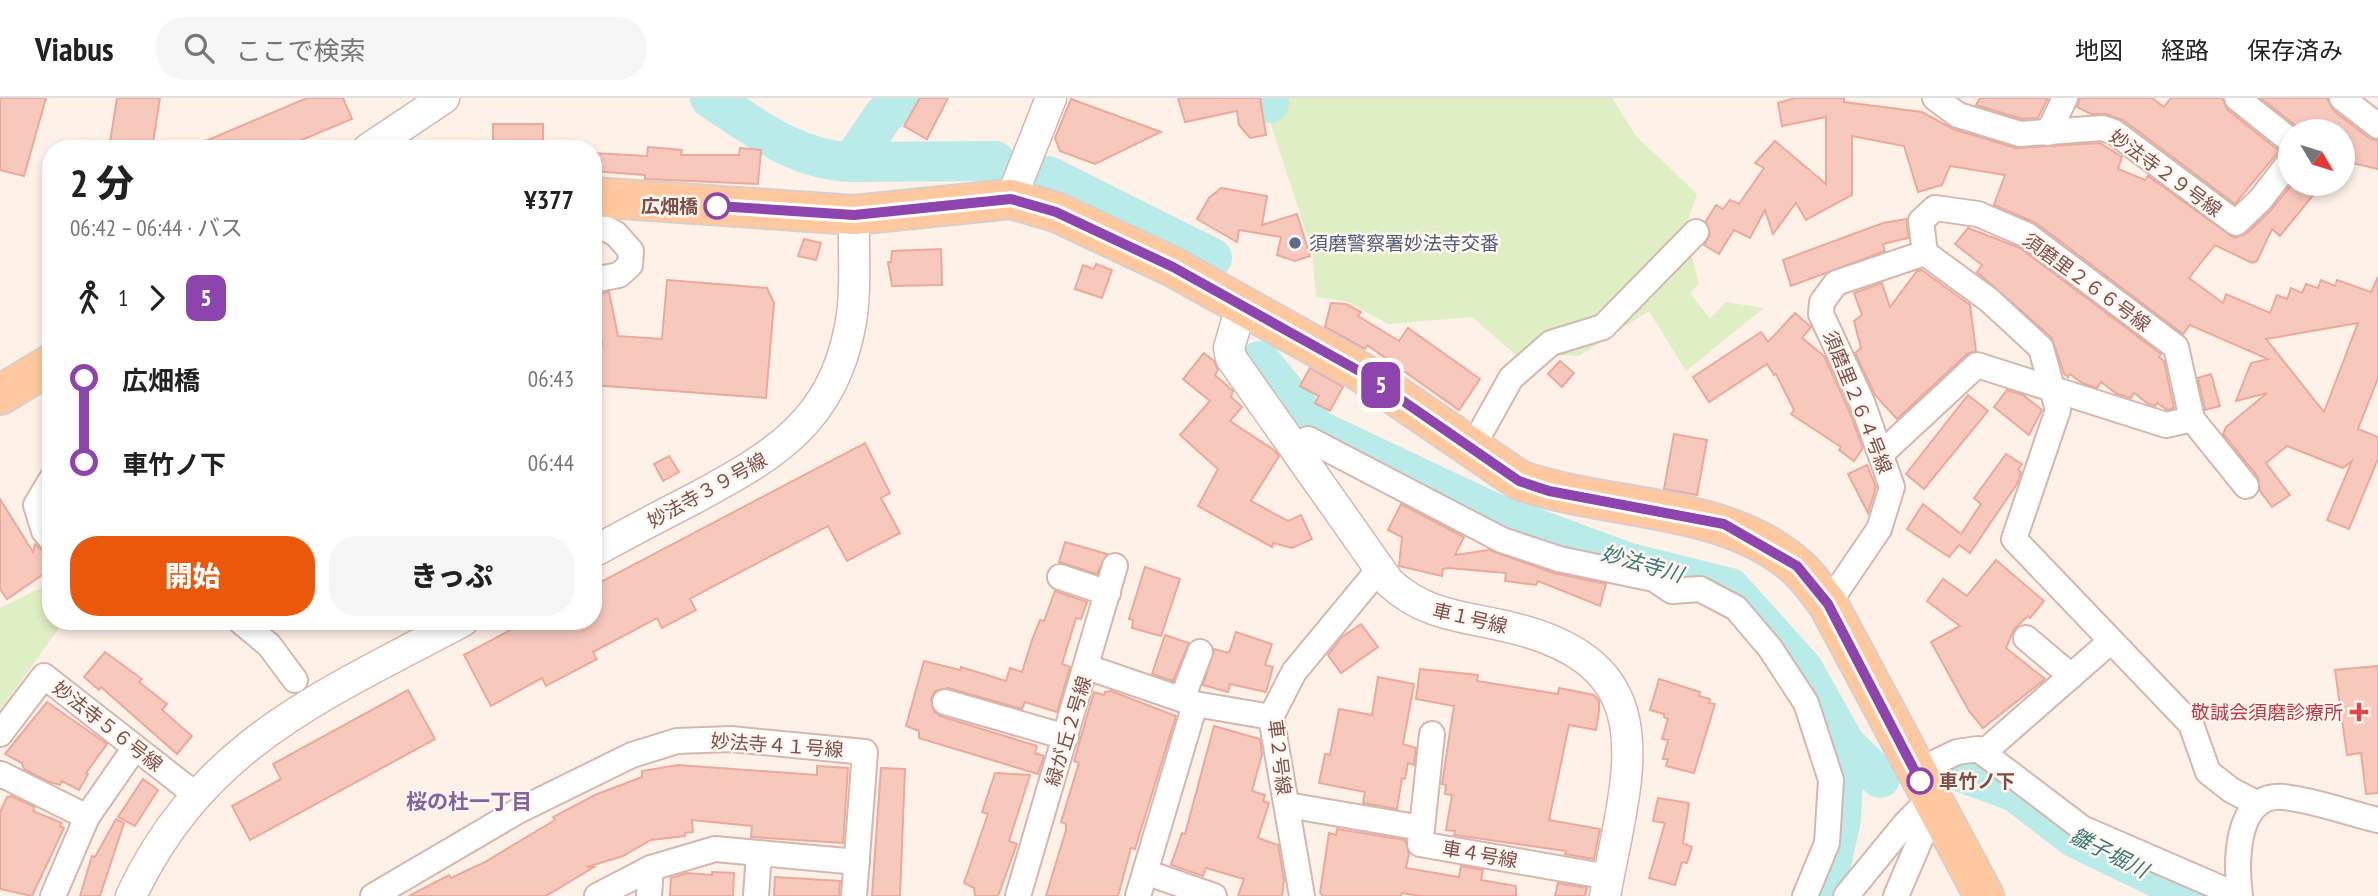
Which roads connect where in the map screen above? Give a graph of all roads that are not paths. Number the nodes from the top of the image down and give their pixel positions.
1 (444, 98) edge
2 (1051, 98) edge
3 (2065, 98) edge
4 (2237, 98) edge
5 (2342, 98) edge
6 (1948, 102) edge
7 (2378, 126) edge
8 (2278, 131) edge
9 (2048, 133) junction
10 (381, 140) edge
11 (2278, 177) edge
12 (602, 198) edge
13 (1011, 199) junction
14 (854, 215) junction
15 (602, 227) edge
16 (1696, 232) dead end
17 (1925, 253) junction
18 (602, 278) edge
19 (1241, 307) junction
20 (42, 369) edge
21 (2052, 387) junction
22 (0, 395) edge
23 (2192, 419) junction
24 (1294, 446) junction
25 (1472, 447) junction
26 (1881, 454) junction
27 (2246, 486) dead end
28 (42, 495) edge
29 (42, 524) edge
30 (602, 547) edge
31 (1115, 566) dead end
32 (1380, 568) junction
33 (1060, 577) dead end
34 (1108, 593) junction
35 (1828, 604) junction
36 (251, 630) edge
37 (437, 630) edge
38 (2026, 638) dead end
39 (2111, 641) junction
40 (1200, 652) dead end
41 (1087, 667) junction
42 (2071, 676) junction
43 (295, 680) dead end
44 (945, 702) dead end
45 (1189, 702) junction
46 (1271, 716) junction
47 (0, 734) edge
48 (1432, 734) dead end
49 (1066, 737) junction
50 (134, 749) junction
51 (1983, 753) junction
52 (0, 776) edge
53 (1927, 794) junction
54 (196, 795) junction
55 (2258, 804) junction
56 (1287, 806) junction
57 (86, 817) junction
58 (2378, 820) edge
59 (1422, 828) junction
60 (760, 853) junction
61 (857, 862) junction
62 (651, 868) junction
63 (1145, 872) junction
64 (1607, 886) edge
65 (53, 896) edge
66 (131, 896) edge
67 (373, 896) edge
68 (597, 896) edge
69 (649, 896) edge
70 (756, 896) edge
71 (854, 896) edge
72 (1018, 896) edge
73 (1138, 896) edge
74 (1214, 896) edge
75 (1302, 896) edge
76 (1805, 896) edge
77 (1846, 896) edge
78 (1896, 896) edge
79 (1983, 896) edge
80 (2239, 896) edge

1 - 10 street
2 - 13 street
3 - 9 street
4 - 8 street
5 - 7 street
6 - 9 street, 妙法寺２９号線
9 - 11 street, 妙法寺２９号線
12 - 14 main road
13 - 14 main road
13 - 19 main road
14 - 30 street, 妙法寺３９号線
15 - 18 street
16 - 25 street
17 - 21 street
17 - 23 street, 須磨里２６６号線
17 - 26 street, 須磨里２６４号線
19 - 24 street, 車１号線
19 - 25 main road
20 - 22 main road
21 - 23 street
21 - 26 street
21 - 39 street
23 - 27 street, 須磨里２６６号線
24 - 32 street, 車１号線
24 - 76 street
25 - 35 main road
26 - 35 street, 須磨里２６４号線
28 - 29 street
31 - 34 street, 緑が丘２号線
32 - 46 street, 車２号線
32 - 64 street, 車１号線
33 - 34 street
34 - 41 street, 緑が丘２号線
35 - 53 main road
36 - 43 street
37 - 54 street
38 - 42 street
39 - 42 street
39 - 55 street
40 - 45 street
41 - 45 street
41 - 49 street, 緑が丘２号線
42 - 51 street
44 - 49 street
45 - 46 street
45 - 63 street
46 - 56 street, 車２号線
47 - 50 street, 妙法寺５６号線
48 - 59 street
49 - 72 street, 緑が丘２号線
50 - 54 street, 妙法寺５６号線
50 - 57 street
51 - 53 street
51 - 80 street
52 - 57 street
53 - 77 street
53 - 78 street
53 - 79 main road
54 - 66 street
55 - 58 street
55 - 80 street
56 - 59 street, 車４号線
56 - 75 street, 車２号線
57 - 65 street
59 - 64 street, 車４号線
60 - 61 street
60 - 62 street
60 - 70 street
61 - 67 street, 妙法寺４１号線
61 - 71 street, 妙法寺４１号線
62 - 68 street
62 - 69 street
63 - 73 street
63 - 74 street

